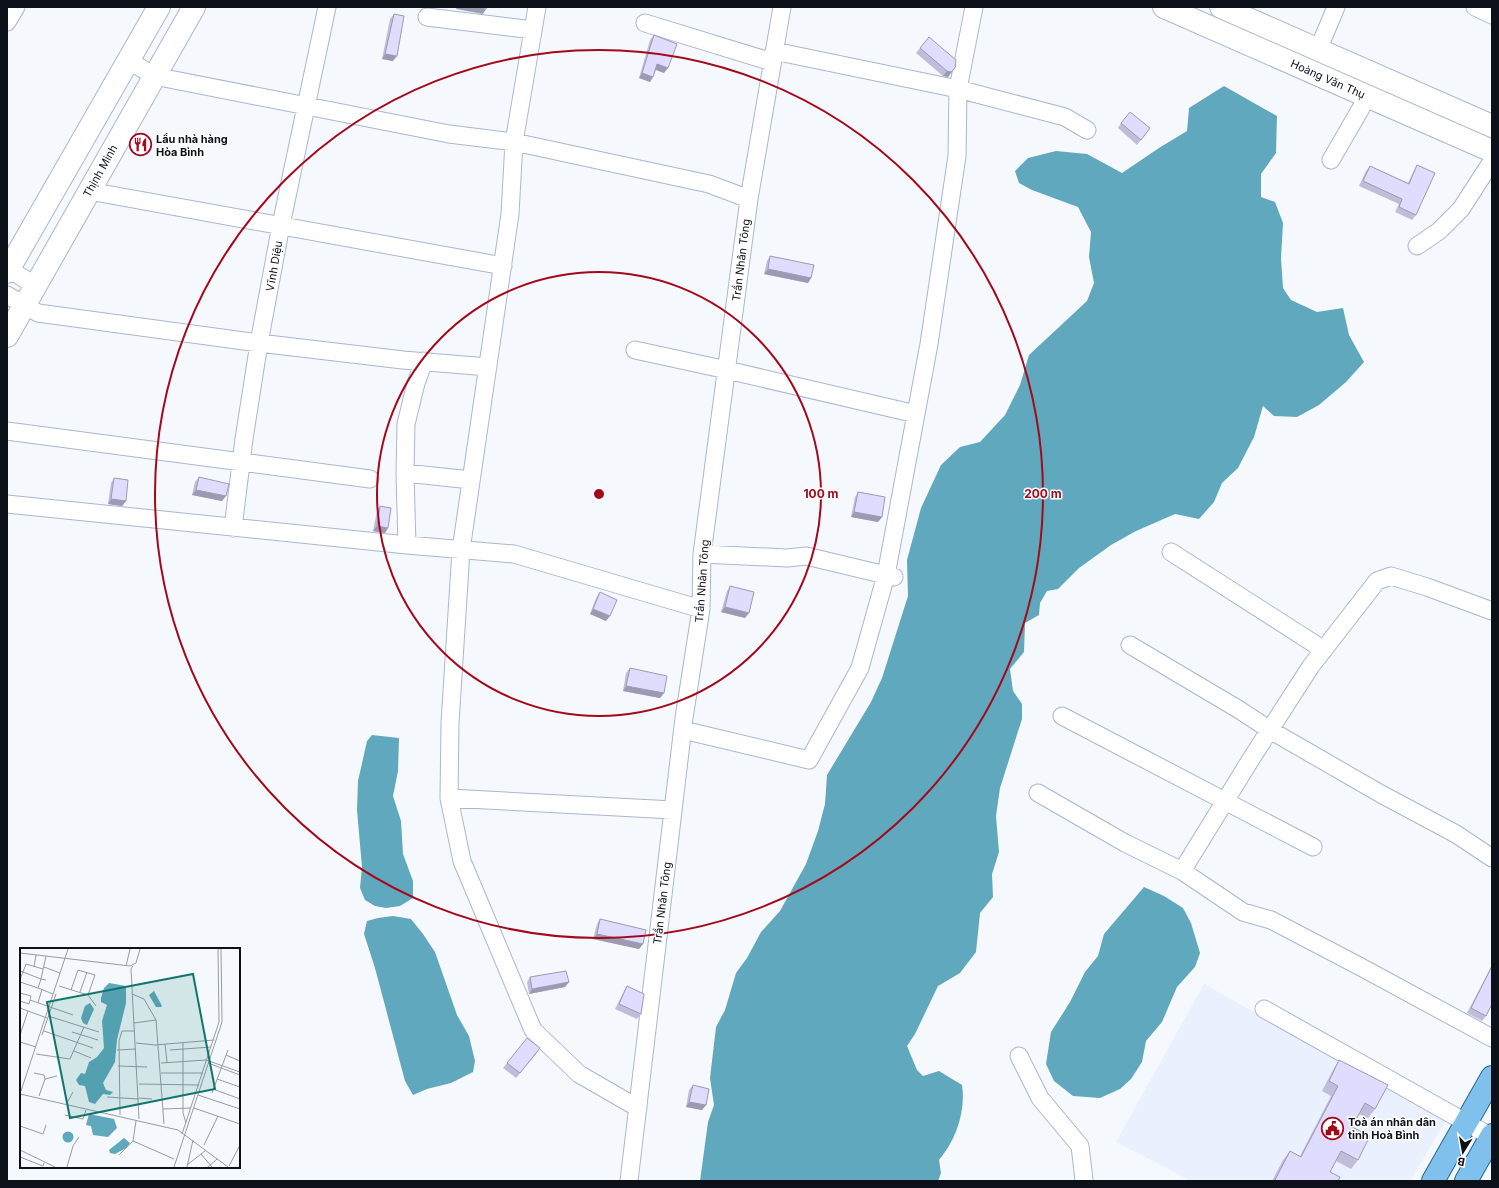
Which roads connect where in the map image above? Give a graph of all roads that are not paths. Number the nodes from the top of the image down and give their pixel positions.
1 (16, 7) edge
2 (159, 7) edge
3 (194, 7) edge
4 (326, 7) edge
5 (537, 7) edge
6 (782, 7) edge
7 (974, 7) edge
8 (1164, 7) edge
9 (1221, 7) edge
10 (1336, 7) edge
11 (1475, 7) edge
12 (1492, 15) edge
13 (427, 17) dead end
14 (7, 22) edge
15 (645, 23) dead end
16 (533, 30) junction
17 (1318, 50) junction
18 (773, 57) junction
19 (128, 60) junction
20 (154, 76) junction
21 (958, 89) junction
22 (1368, 96) junction
23 (306, 106) junction
24 (1492, 126) edge
25 (1086, 130) dead end
26 (514, 142) junction
27 (1492, 151) edge
28 (1331, 160) dead end
29 (1492, 161) edge
30 (89, 191) junction
31 (749, 199) junction
32 (281, 225) junction
33 (1418, 246) dead end
34 (503, 266) junction
35 (8, 270) edge
36 (36, 286) junction
37 (16, 301) edge
38 (7, 336) edge
39 (259, 343) junction
40 (635, 350) dead end
41 (424, 361) junction
42 (488, 367) junction
43 (727, 370) junction
44 (916, 414) junction
45 (7, 431) edge
46 (241, 462) junction
47 (405, 473) junction
48 (370, 479) dead end
49 (471, 480) junction
50 (7, 504) edge
51 (233, 528) junction
52 (407, 545) junction
53 (461, 550) junction
54 (1171, 552) dead end
55 (702, 554) junction
56 (890, 576) junction
57 (701, 609) junction
58 (1492, 611) edge
59 (1130, 645) dead end
60 (1324, 650) junction
61 (1062, 716) dead end
62 (683, 730) junction
63 (1270, 730) junction
64 (1038, 793) dead end
65 (449, 798) junction
66 (1225, 801) junction
67 (673, 810) junction
68 (1312, 847) dead end
69 (1492, 858) edge
70 (1182, 871) junction
71 (1264, 1010) dead end
72 (1492, 1038) edge
73 (1019, 1056) dead end
74 (1492, 1077) edge
75 (638, 1108) junction
76 (1466, 1122) junction
77 (1492, 1136) edge
78 (629, 1181) edge
79 (1082, 1181) edge
80 (1433, 1181) edge
81 (1466, 1181) edge

1 - 14 street
2 - 19 main road
3 - 20 main road, Thịnh Minh
4 - 23 street, Vĩnh Diệu
5 - 16 street
6 - 18 street, Trần Nhân Tông
7 - 21 street
8 - 22 main road, Hoàng Văn Thụ
9 - 17 main road, Hoàng Văn Thụ
10 - 17 street
11 - 12 street
13 - 16 street
15 - 18 street
16 - 26 street
17 - 24 main road, Hoàng Văn Thụ
18 - 21 street
18 - 31 street, Trần Nhân Tông
19 - 20 street
19 - 35 main road
20 - 23 street
20 - 30 main road, Thịnh Minh
21 - 25 street
21 - 44 street
22 - 27 main road, Hoàng Văn Thụ
22 - 28 street
23 - 26 street
23 - 32 street, Vĩnh Diệu
26 - 31 street
26 - 34 street
29 - 33 street
30 - 32 street
30 - 36 main road, Thịnh Minh
31 - 43 street, Trần Nhân Tông
32 - 34 street
32 - 39 street, Vĩnh Diệu
34 - 42 street
35 - 36 street
36 - 37 main road, Thịnh Minh
37 - 38 main road, Thịnh Minh
37 - 39 street
39 - 41 street
39 - 46 street, Vĩnh Diệu
40 - 43 street
41 - 42 street
41 - 47 street
42 - 49 street
43 - 44 street
43 - 55 street, Trần Nhân Tông
44 - 56 street
45 - 46 street
46 - 48 street
46 - 51 street, Vĩnh Diệu
47 - 49 street
47 - 52 street
49 - 53 street
50 - 51 street
51 - 52 street
52 - 53 street
53 - 57 street
53 - 65 street
54 - 60 street
55 - 56 street
55 - 57 street, Trần Nhân Tông
56 - 62 street
57 - 62 street, Trần Nhân Tông
58 - 60 street
59 - 63 street
60 - 63 street
61 - 66 street
62 - 67 street, Trần Nhân Tông
63 - 66 street
63 - 69 street
64 - 70 street
65 - 67 street
65 - 75 street
66 - 68 street
66 - 70 street
67 - 75 street, Trần Nhân Tông
70 - 72 street
71 - 76 street
73 - 79 street
74 - 76 main road
75 - 78 street, Trần Nhân Tông
76 - 77 street
76 - 80 main road
77 - 81 main road

